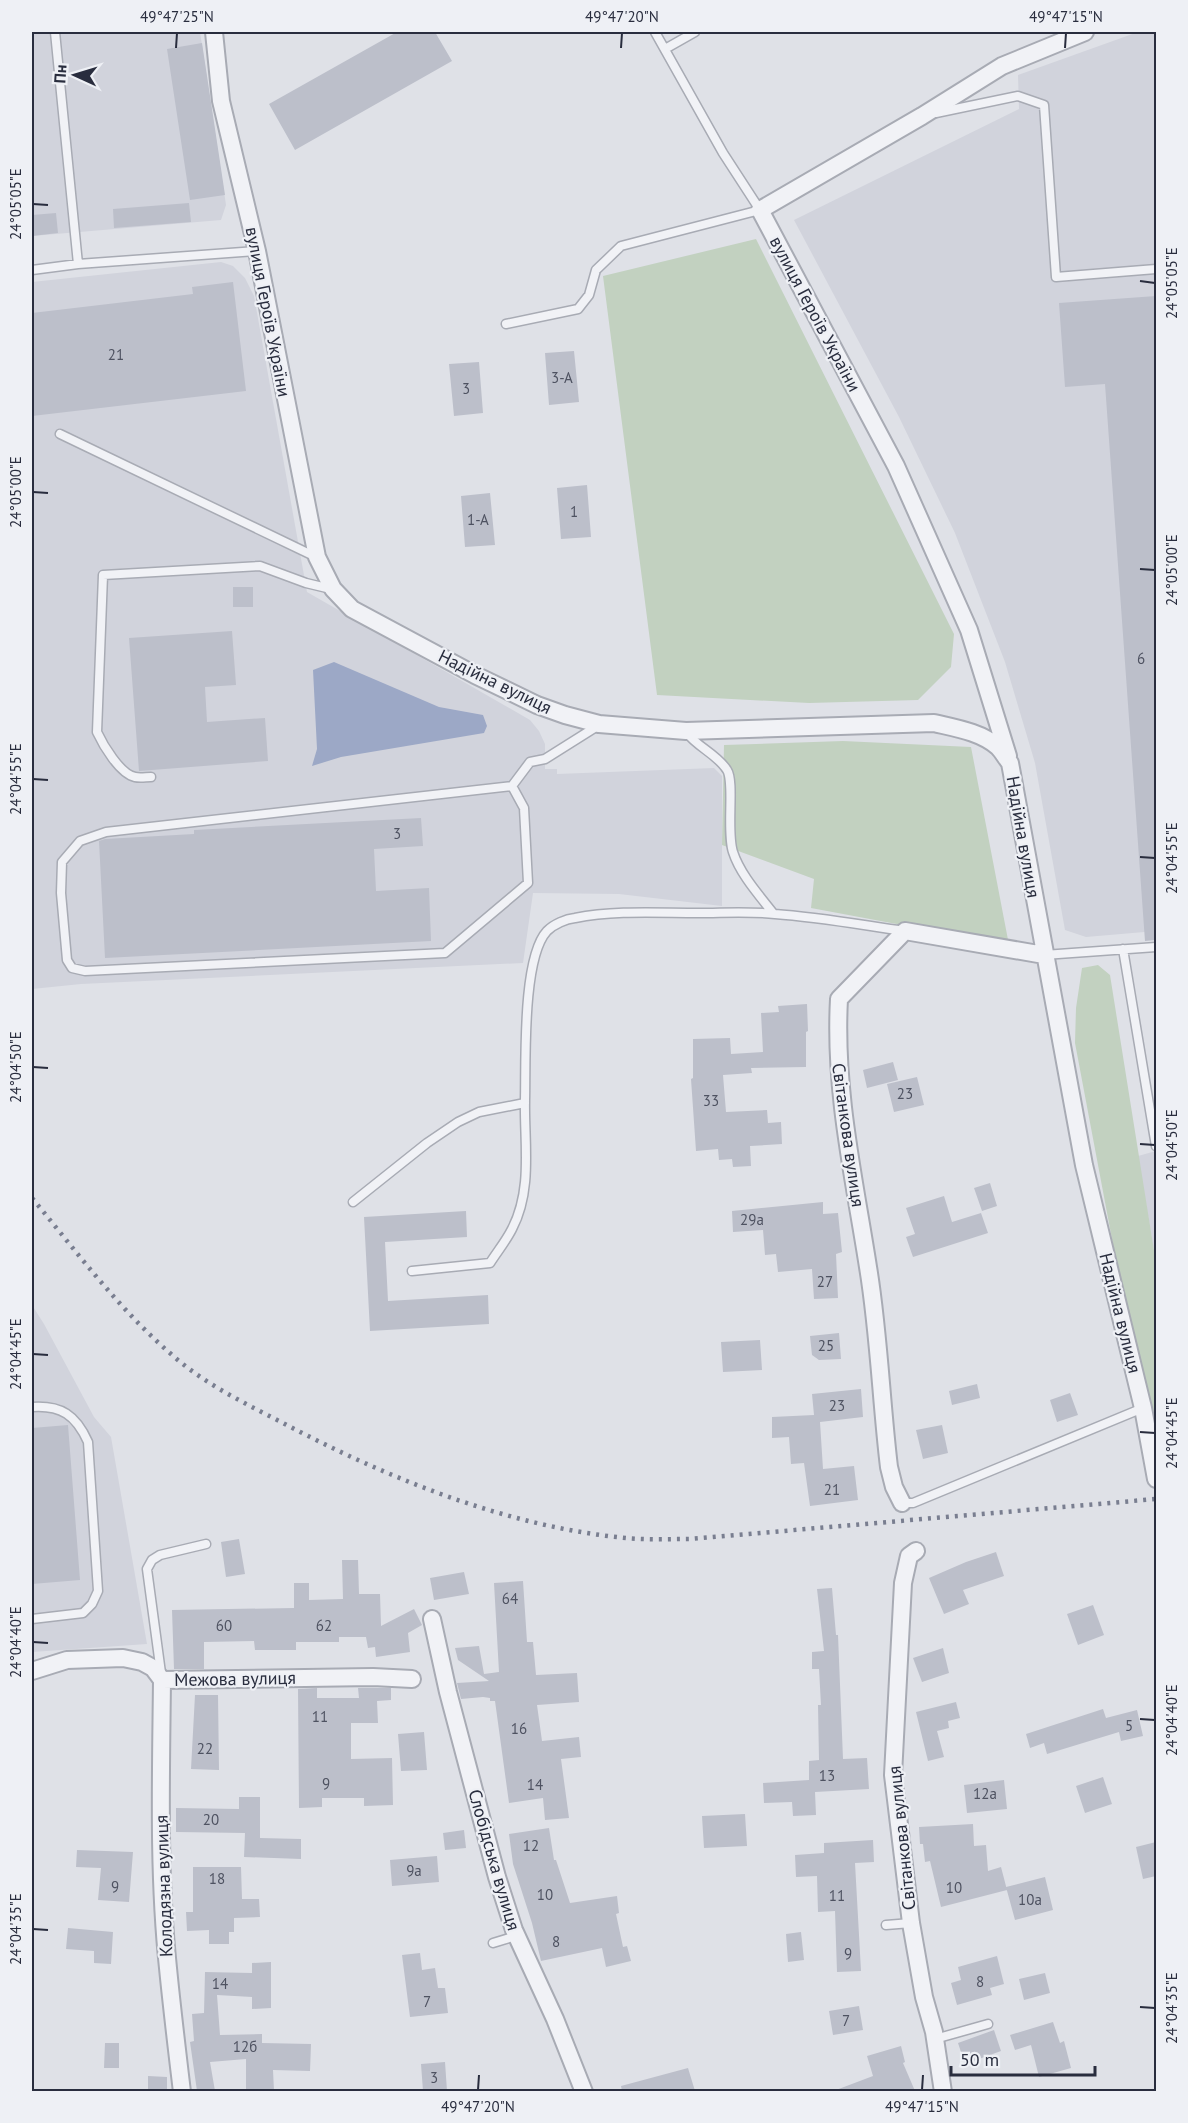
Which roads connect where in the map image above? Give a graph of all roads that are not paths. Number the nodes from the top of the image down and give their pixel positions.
1 (55, 32) edge
2 (214, 32) edge
3 (655, 32) edge
4 (695, 32) edge
5 (1085, 32) edge
6 (665, 49) junction
7 (922, 116) junction
8 (760, 210) junction
9 (257, 251) junction
10 (78, 264) junction
11 (1156, 269) edge
12 (32, 270) edge
13 (506, 324) dead end
14 (60, 434) dead end
15 (316, 557) junction
16 (333, 590) junction
17 (599, 724) junction
18 (686, 731) junction
19 (1010, 763) junction
20 (151, 777) dead end
21 (512, 786) junction
22 (773, 913) junction
23 (905, 931) junction
24 (1156, 947) edge
25 (1122, 949) junction
26 (1044, 955) junction
27 (525, 1103) junction
28 (1156, 1146) edge
29 (353, 1202) dead end
30 (412, 1271) dead end
31 (32, 1407) edge
32 (1143, 1408) junction
33 (1156, 1479) edge
34 (902, 1503) joint
35 (206, 1544) dead end
36 (916, 1551) dead end
37 (32, 1619) edge
38 (432, 1619) dead end
39 (32, 1671) edge
40 (412, 1679) dead end
41 (162, 1680) junction
42 (910, 1923) junction
43 (886, 1925) dead end
44 (516, 1936) junction
45 (493, 1943) dead end
46 (988, 2024) dead end
47 (935, 2039) junction
48 (182, 2091) edge
49 (584, 2091) edge
50 (942, 2091) edge

1 - 10 lane
2 - 9 street, вулиця Героїв України
3 - 6 lane
4 - 6 lane
5 - 7 street
6 - 8 lane
7 - 8 street
7 - 11 lane
8 - 13 lane
8 - 19 street, вулиця Героїв України
9 - 10 lane
9 - 15 street, вулиця Героїв України
10 - 12 lane
14 - 15 lane
15 - 16 street, вулиця Героїв України
16 - 17 street, Надійна вулиця
16 - 20 lane
17 - 18 street, Надійна вулиця
17 - 21 lane
18 - 19 street, Надійна вулиця
18 - 22 lane
19 - 26 street, Надійна вулиця
21 - 21 lane
22 - 23 lane
22 - 27 lane
23 - 26 street
23 - 34 street, Світанкова вулиця
24 - 25 lane
25 - 26 lane
25 - 28 lane
26 - 32 street, Надійна вулиця
27 - 29 lane
27 - 30 lane
31 - 37 lane
32 - 33 street, Надійна вулиця
32 - 34 lane
35 - 41 lane
36 - 42 street, Світанкова вулиця
38 - 44 street, Слобідська вулиця
39 - 41 street, Межова вулиця
40 - 41 street, Межова вулиця
41 - 48 street, Колодязна вулиця
42 - 43 lane
42 - 47 street, Світанкова вулиця
44 - 45 lane
44 - 49 street, Слобідська вулиця
46 - 47 lane
47 - 50 street, Світанкова вулиця

